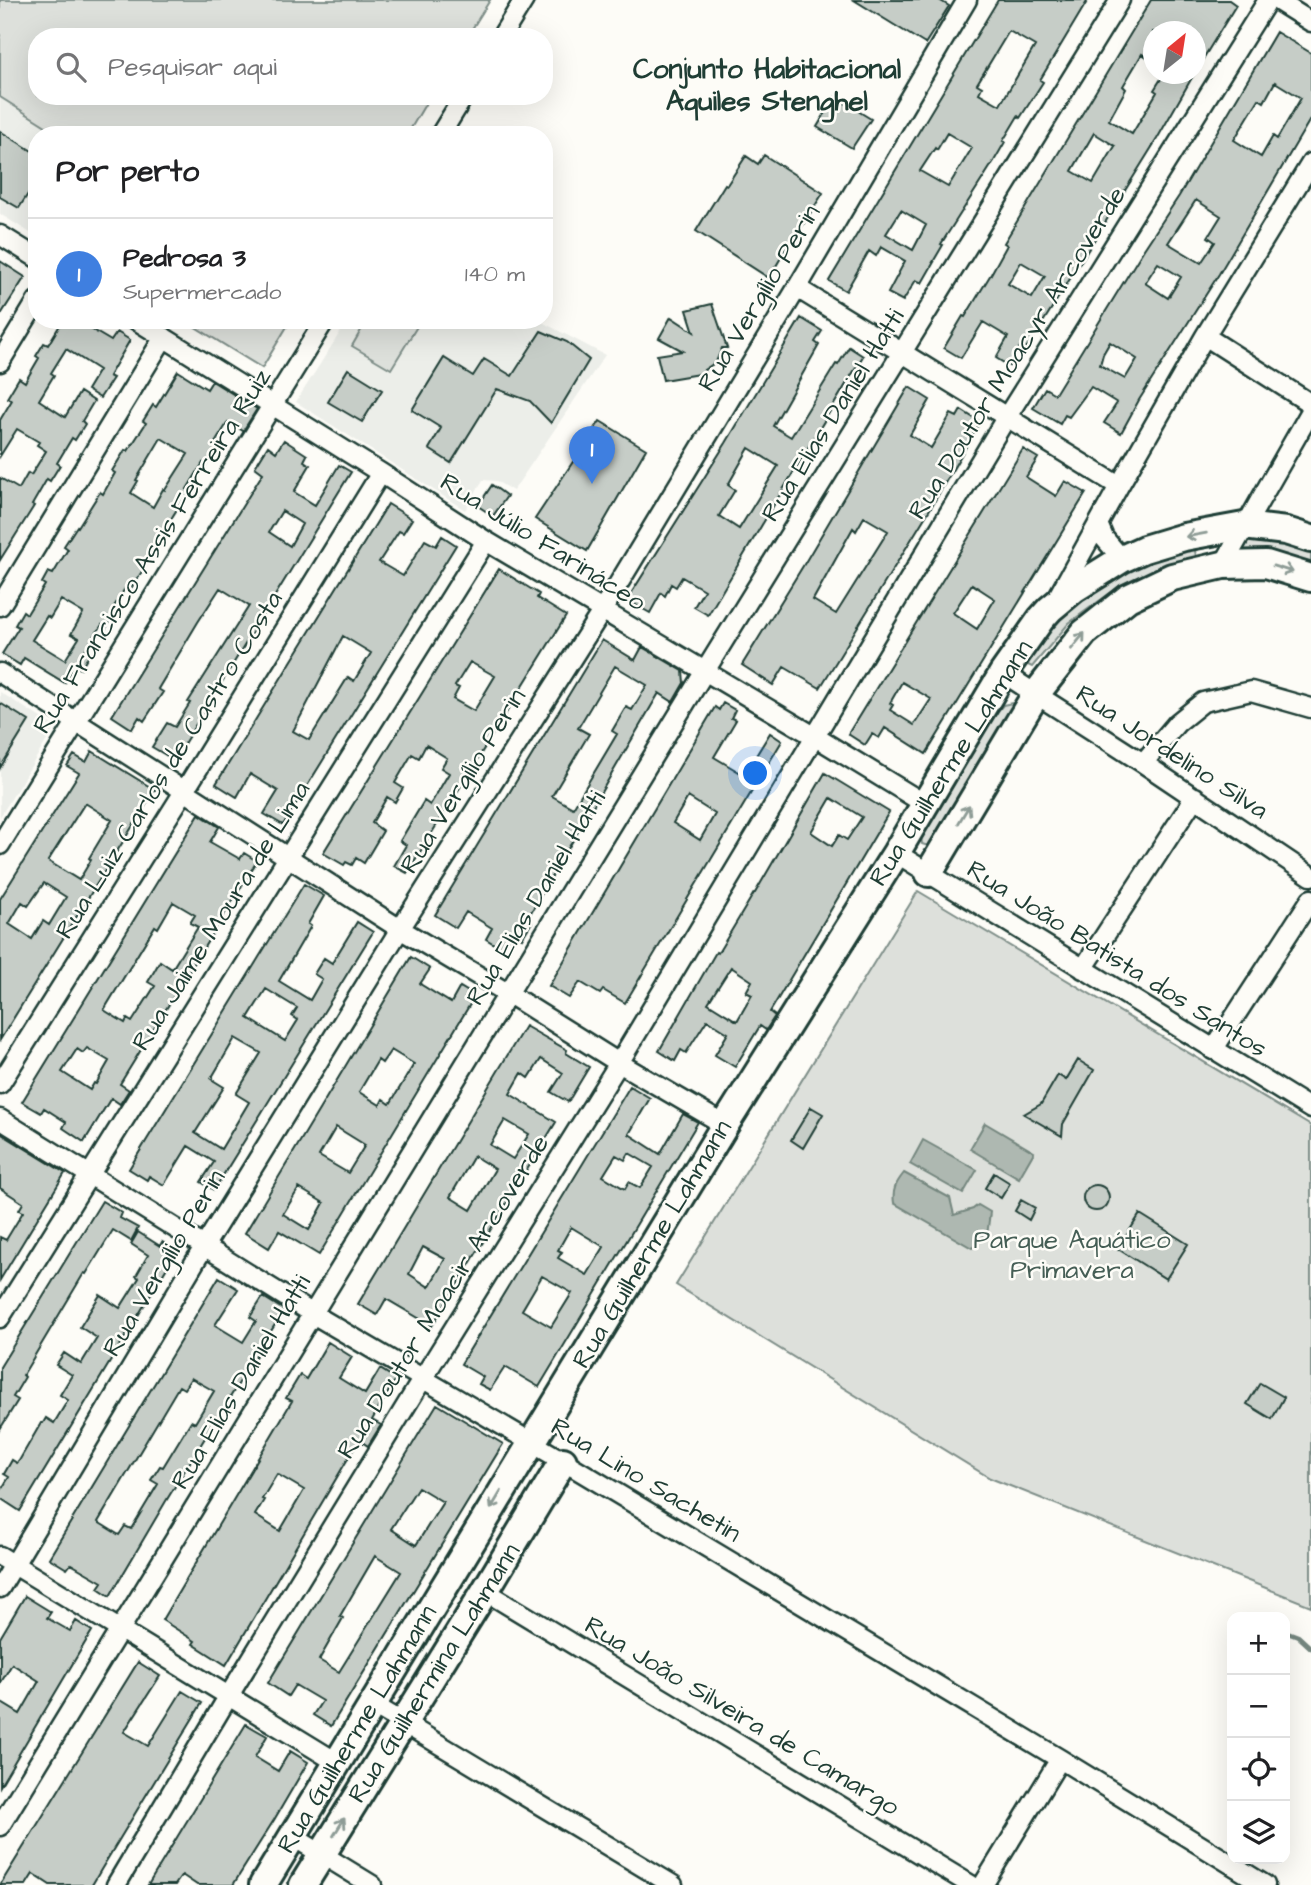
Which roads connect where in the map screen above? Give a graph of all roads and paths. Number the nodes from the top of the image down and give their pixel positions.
1 (524, 0) edge
2 (967, 0) edge
3 (1120, 0) edge
4 (1268, 0) edge
5 (1276, 0) edge
6 (1311, 22) edge
7 (507, 28) edge
8 (458, 105) edge
9 (446, 126) edge
10 (1311, 163) edge
11 (0, 234) edge
12 (28, 252) edge
13 (797, 288) junction
14 (28, 316) edge
15 (151, 329) edge
16 (319, 329) edge
17 (1205, 336) junction
18 (164, 337) junction
19 (902, 352) junction
20 (0, 362) edge
21 (1311, 404) edge
22 (273, 405) junction
23 (1311, 411) edge
24 (1006, 418) junction
25 (381, 473) junction
26 (1119, 485) junction
27 (1098, 524) junction
28 (1244, 526) junction
29 (1311, 539) edge
30 (486, 541) junction
31 (1122, 559) junction
32 (1223, 565) junction
33 (1311, 578) edge
34 (0, 606) edge
35 (1050, 609) junction
36 (602, 611) junction
37 (705, 671) junction
38 (0, 673) edge
39 (1003, 673) junction
40 (1036, 694) junction
41 (1311, 708) edge
42 (77, 721) junction
43 (814, 736) junction
44 (1143, 763) junction
45 (185, 790) junction
46 (1195, 797) junction
47 (925, 804) junction
48 (0, 845) edge
49 (895, 853) junction
50 (289, 857) junction
51 (929, 873) junction
52 (1311, 876) edge
53 (1311, 899) edge
54 (400, 929) junction
55 (1083, 969) junction
56 (509, 994) junction
57 (1213, 1050) junction
58 (619, 1063) junction
59 (0, 1084) edge
60 (1311, 1109) edge
61 (0, 1119) edge
62 (725, 1125) junction
63 (89, 1174) junction
64 (205, 1245) junction
65 (313, 1314) junction
66 (0, 1318) edge
67 (423, 1378) junction
68 (531, 1442) junction
69 (563, 1461) junction
70 (7, 1560) edge
71 (0, 1588) edge
72 (485, 1591) junction
73 (120, 1630) junction
74 (228, 1697) junction
75 (372, 1704) junction
76 (404, 1723) junction
77 (1060, 1759) junction
78 (338, 1763) junction
79 (0, 1826) edge
80 (292, 1836) junction
81 (322, 1855) junction
82 (116, 1885) edge
83 (262, 1885) edge
84 (303, 1885) edge
85 (372, 1885) edge
86 (673, 1885) edge
87 (971, 1885) edge
88 (983, 1885) edge
89 (1265, 1885) edge

1 - 7 street
2 - 13 street, Rua Vergílio Perin
3 - 19 street, Rua Elias Daniel Hatti
4 - 24 street, Rua Doutor Moacyr Arcoverde
5 - 6 street
8 - 9 street
10 - 17 street, Rua Guilherme Lahmann
11 - 12 street
13 - 19 street
13 - 36 street, Rua Vergílio Perin
14 - 20 street
15 - 18 street, Rua Júlio Farináceo
16 - 22 street, Rua Francisco Assis Ferreira Ruiz
17 - 21 street
17 - 26 street, Rua Guilherme Lahmann
18 - 22 street, Rua Júlio Farináceo
18 - 34 street
19 - 24 street
19 - 37 street, Rua Elias Daniel Hatti
22 - 25 street, Rua Júlio Farináceo
22 - 42 street, Rua Francisco Assis Ferreira Ruiz
23 - 28 street
24 - 26 street
24 - 43 street, Rua Doutor Moacyr Arcoverde
25 - 30 street, Rua Júlio Farináceo
25 - 45 street, Rua Luiz Carlos de Castro Costa
26 - 27 street, Rua Guilherme Lahmann
27 - 31 street
27 - 35 street, Rua Guilherme Lahmann
28 - 29 street, Rua Guilherme Lahmann
28 -> 31 street, Rua Guilherme Lahmann
28 - 32 street
30 - 36 street, Rua Júlio Farináceo
30 - 50 street, Rua Jaime Moura de Lima
31 - 35 street, Rua Guilherme Lahmann
32 -> 33 street
40 -> 32 street
35 - 39 street, Rua Guilherme Lahmann
36 - 37 street, Rua Júlio Farináceo
36 - 54 street, Rua Vergílio Perin
37 - 43 street, Rua Júlio Farináceo
37 - 56 street, Rua Elias Daniel Hatti
38 - 42 street
39 - 40 street, Rua Jordelino Silva
39 - 47 street, Rua Guilherme Lahmann
40 - 44 street, Rua Jordelino Silva
51 -> 40 street
41 - 44 street
42 - 45 street
42 - 48 street, Rua Francisco Assis Ferreira Ruiz
43 - 47 street, Rua Júlio Farináceo
43 - 58 street, Rua Doutor Moacir Arcoverde
44 - 46 street, Rua Jordelino Silva
45 - 50 street
45 - 59 street, Rua Luiz Carlos de Castro Costa
46 - 52 street, Rua Jordelino Silva
46 - 55 street
47 - 49 street, Rua Guilherme Lahmann
49 - 51 street, Rua João Batista dos Santos
49 - 62 street, Rua Guilherme Lahmann
50 - 54 street
50 - 63 street, Rua Jaime Moura de Lima
51 - 55 street, Rua João Batista dos Santos
53 - 57 street
54 - 56 street
54 - 64 street, Rua Vergílio Perin
55 - 57 street, Rua João Batista dos Santos
56 - 58 street
56 - 65 street, Rua Elias Daniel Hatti
57 - 60 street, Rua João Batista dos Santos
58 - 62 street
58 - 67 street, Rua Doutor Moacir Arcoverde
61 - 63 street, Rua Lino Sachetin
62 - 68 street, Rua Guilherme Lahmann
63 - 64 street, Rua Lino Sachetin
63 - 66 street, Rua Jaime Moura de Lima
64 - 65 street, Rua Lino Sachetin
64 - 70 street, Rua Vergílio Perin
65 - 67 street, Rua Lino Sachetin
65 - 73 street, Rua Elias Daniel Hatti
67 - 68 street, Rua Lino Sachetin
67 - 74 street, Rua Doutor Moacir Arcoverde
68 - 69 street, Rua Lino Sachetin
68 -> 75 street, Rua Guilherme Lahmann
69 - 72 street, Rua Guilhermina Lahmann
69 - 77 street, Rua Lino Sachetin
70 - 71 street, Rua Vergílio Perin
70 - 73 street
72 - 76 street, Rua Guilhermina Lahmann
72 - 87 street, Rua João Silveira de Camargo
73 - 74 street
73 - 79 street, Rua Elias Daniel Hatti
74 - 78 street
74 - 82 street, Rua Doutor Moacir Arcoverde
75 - 76 street
75 - 78 street, Rua Guilherme Lahmann
81 -> 76 street, Rua Guilhermina Lahmann
76 - 86 street
77 - 88 street
77 - 89 street, Rua Lino Sachetin
78 - 80 street, Rua Guilherme Lahmann
80 - 81 street
80 - 83 street, Rua Guilherme Lahmann
81 - 84 street, Rua Guilhermina Lahmann
81 - 85 street

